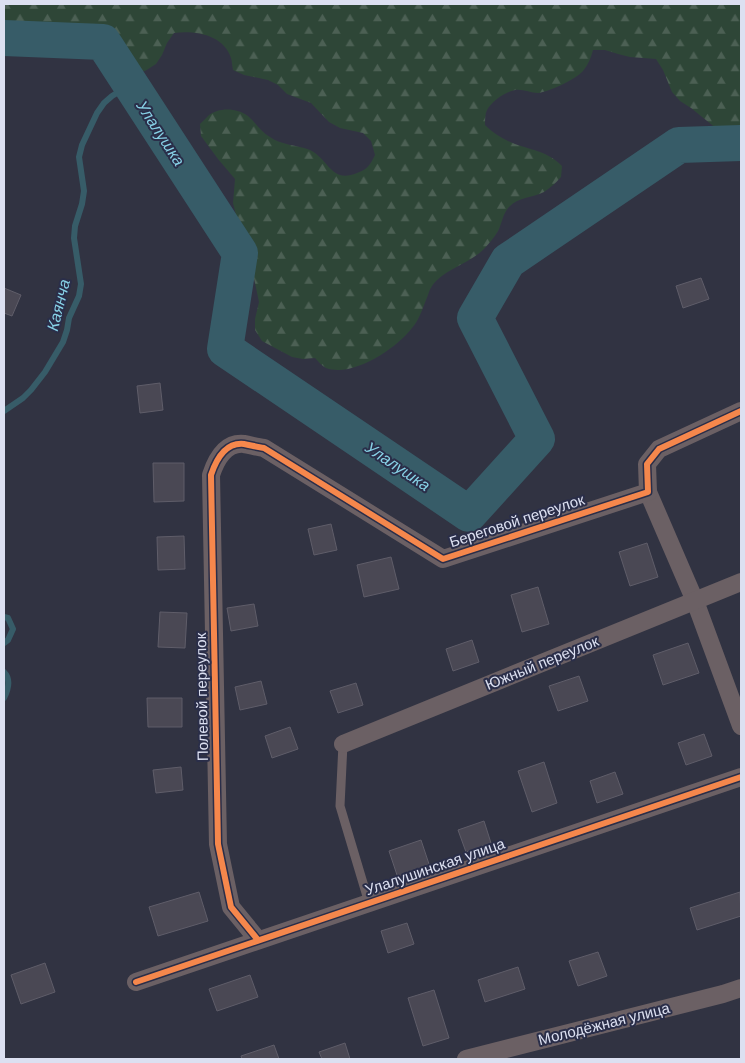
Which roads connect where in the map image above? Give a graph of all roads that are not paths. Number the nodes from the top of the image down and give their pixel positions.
1 (741, 411) edge
2 (227, 447) joint
3 (648, 492) junction
4 (741, 582) edge
5 (695, 601) junction
6 (741, 726) edge
7 (343, 744) joint
8 (741, 777) edge
9 (368, 903) junction
10 (258, 940) junction
11 (136, 982) dead end
12 (741, 988) edge
13 (466, 1059) edge

1 - 3 street
2 - 3 street, Береговой переулок
2 - 10 street, Полевой переулок
3 - 5 street
4 - 5 street, Южный переулок
5 - 6 street
5 - 7 street, Южный переулок
7 - 9 lane
8 - 9 street, Улалушинская улица
9 - 10 street, Улалушинская улица
10 - 11 street, Улалушинская улица
12 - 13 street, Молодёжная улица

